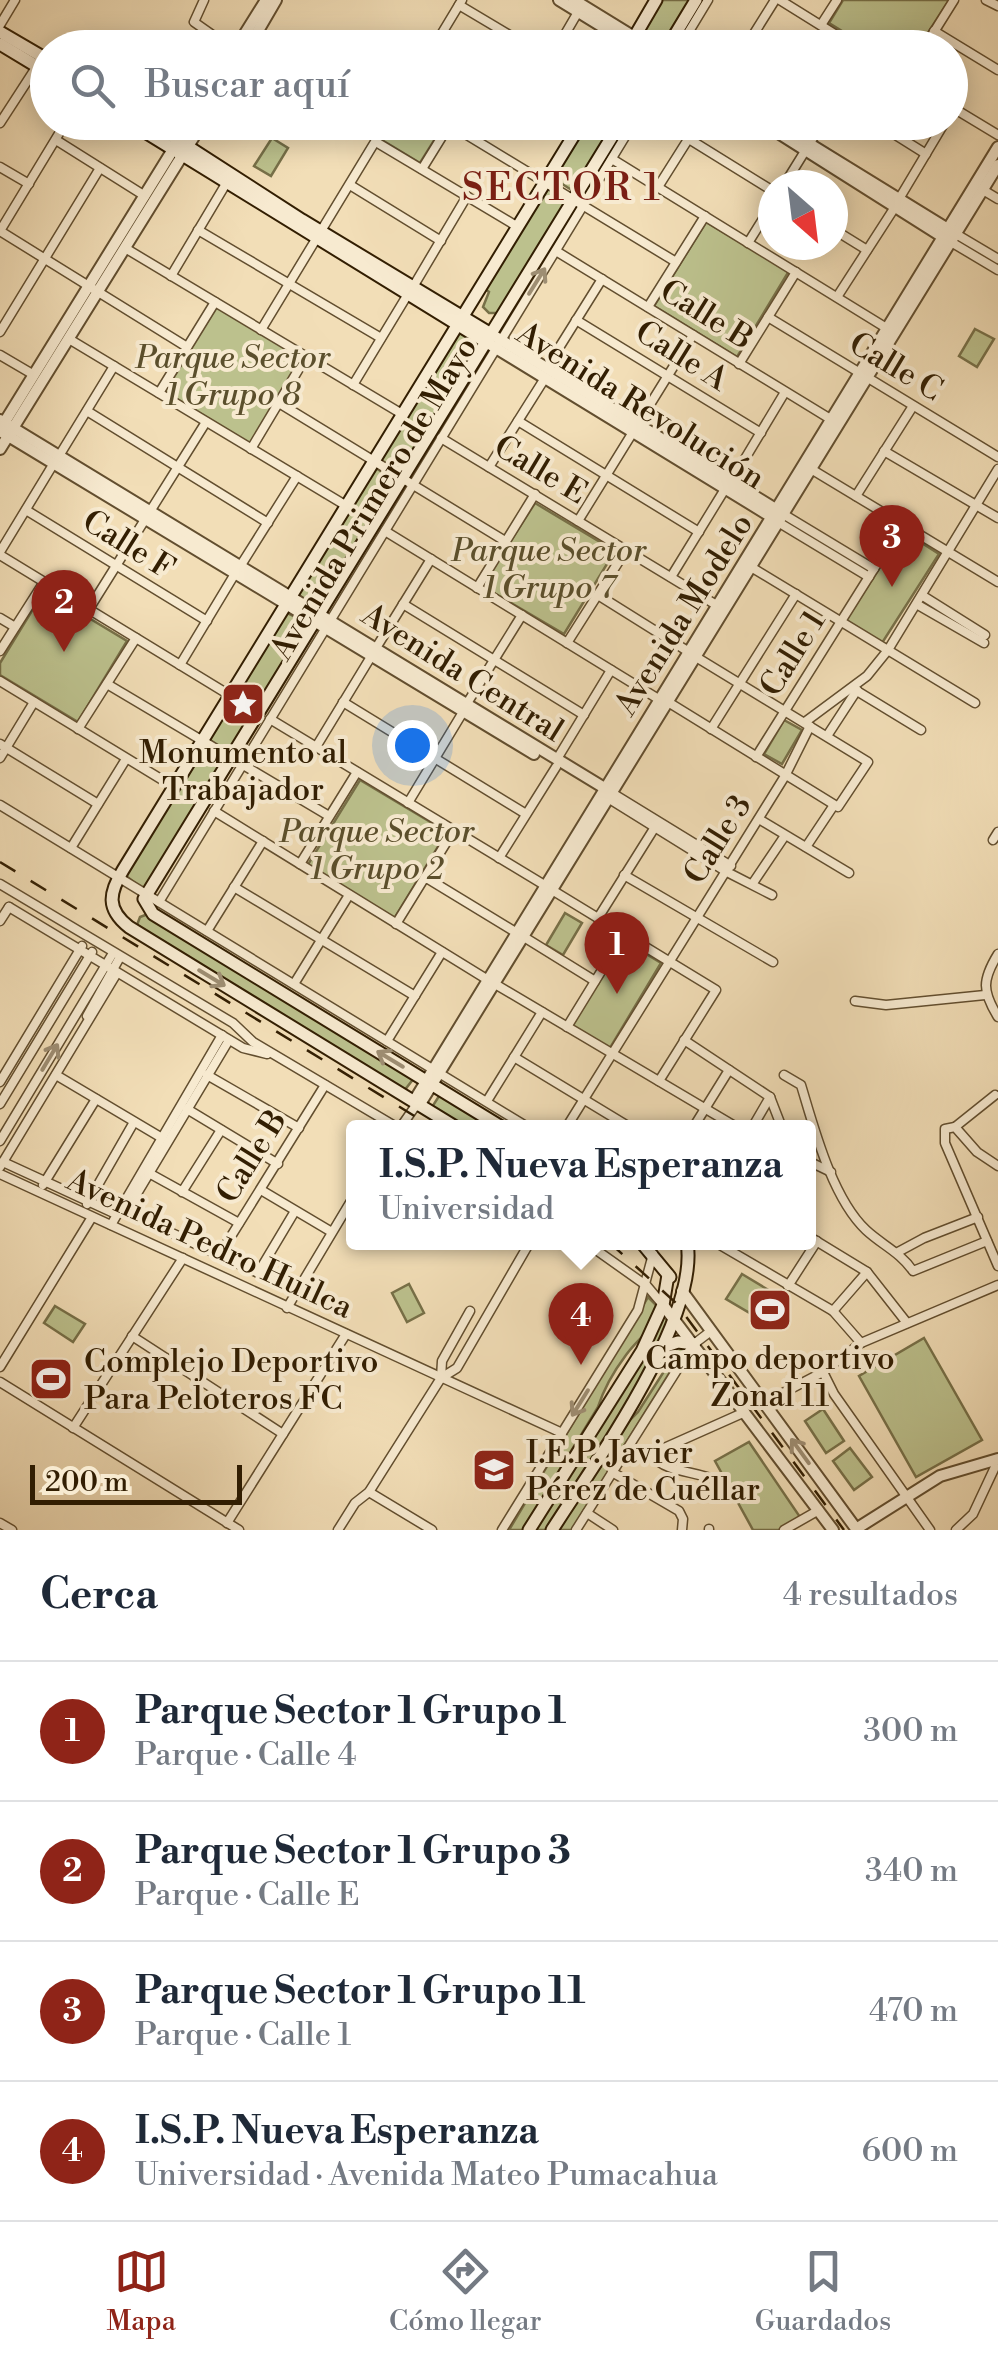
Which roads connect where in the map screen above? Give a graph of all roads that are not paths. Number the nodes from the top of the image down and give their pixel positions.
1 (16, 0) edge
2 (204, 0) edge
3 (266, 0) edge
4 (276, 0) edge
5 (558, 0) edge
6 (656, 0) edge
7 (696, 0) edge
8 (708, 0) edge
9 (777, 0) edge
10 (837, 0) edge
11 (954, 0) edge
12 (986, 0) edge
13 (460, 2) edge
14 (580, 4) edge
15 (998, 6) edge
16 (821, 25) junction
17 (0, 28) edge
18 (206, 30) edge
19 (246, 30) edge
20 (258, 30) edge
21 (444, 30) edge
22 (503, 30) edge
23 (566, 30) edge
24 (614, 30) edge
25 (640, 30) edge
26 (678, 30) edge
27 (690, 30) edge
28 (759, 30) edge
29 (829, 30) edge
30 (935, 30) edge
31 (0, 44) edge
32 (968, 52) edge
33 (30, 54) edge
34 (30, 59) edge
35 (998, 70) edge
36 (30, 84) edge
37 (968, 118) edge
38 (0, 124) edge
39 (998, 135) edge
40 (56, 140) joint
41 (165, 140) edge
42 (171, 140) edge
43 (184, 140) edge
44 (188, 140) edge
45 (440, 140) edge
46 (477, 140) edge
47 (570, 140) edge
48 (612, 140) edge
49 (623, 140) edge
50 (688, 140) edge
51 (691, 140) edge
52 (795, 140) edge
53 (798, 140) edge
54 (812, 140) edge
55 (904, 140) edge
56 (934, 140) edge
57 (376, 142) joint
58 (808, 147) junction
59 (998, 147) edge
60 (181, 148) junction
61 (926, 154) junction
62 (612, 159) junction
63 (998, 164) edge
64 (0, 167) edge
65 (100, 168) junction
66 (422, 170) junction
67 (793, 170) edge
68 (546, 181) junction
69 (227, 182) junction
70 (758, 183) edge
71 (29, 184) junction
72 (350, 184) junction
73 (658, 187) junction
74 (983, 190) junction
75 (144, 196) junction
76 (467, 196) junction
77 (998, 199) edge
78 (579, 202) junction
79 (897, 203) junction
80 (705, 216) junction
81 (518, 227) junction
82 (758, 227) edge
83 (198, 230) junction
84 (0, 231) edge
85 (319, 235) junction
86 (950, 236) junction
87 (848, 238) edge
88 (441, 241) junction
89 (748, 243) junction
90 (125, 248) junction
91 (867, 250) junction
92 (556, 251) junction
93 (45, 258) junction
94 (998, 259) edge
95 (676, 262) junction
96 (998, 270) edge
97 (796, 272) junction
98 (172, 276) junction
99 (602, 279) junction
100 (289, 284) junction
101 (94, 288) junction
102 (410, 290) junction
103 (837, 298) junction
104 (214, 302) junction
105 (648, 308) junction
106 (768, 317) junction
107 (576, 320) junction
108 (461, 321) junction
109 (888, 329) junction
110 (262, 330) junction
111 (0, 332) edge
112 (693, 335) junction
113 (381, 338) junction
114 (68, 339) junction
115 (494, 341) junction
116 (187, 346) junction
117 (0, 355) edge
118 (306, 357) junction
119 (739, 364) junction
120 (114, 366) junction
121 (546, 372) junction
122 (34, 375) junction
123 (864, 375) junction
124 (667, 376) junction
125 (353, 385) junction
126 (786, 392) junction
127 (159, 393) junction
128 (279, 403) junction
129 (914, 406) junction
130 (87, 411) junction
131 (402, 414) junction
132 (832, 420) junction
133 (518, 421) junction
134 (206, 422) junction
135 (4, 428) edge
136 (635, 428) junction
137 (760, 433) junction
138 (442, 438) junction
139 (0, 449) edge
140 (251, 449) junction
141 (884, 451) junction
142 (998, 457) edge
143 (57, 460) junction
144 (373, 460) junction
145 (178, 467) junction
146 (490, 467) junction
147 (811, 469) junction
148 (998, 470) edge
149 (297, 476) junction
150 (606, 476) junction
151 (408, 482) junction
152 (728, 485) junction
153 (535, 494) junction
154 (856, 496) junction
155 (346, 506) junction
156 (976, 506) junction
157 (26, 510) junction
158 (148, 514) junction
159 (778, 516) junction
160 (998, 518) edge
161 (578, 521) junction
162 (268, 523) junction
163 (902, 524) junction
164 (384, 530) junction
165 (699, 532) junction
166 (506, 541) junction
167 (626, 550) junction
168 (947, 552) junction
169 (0, 553) edge
170 (431, 559) junction
171 (116, 565) junction
172 (751, 566) junction
173 (239, 569) junction
174 (872, 573) junction
175 (671, 577) junction
176 (44, 582) junction
177 (998, 582) edge
178 (477, 588) junction
179 (796, 594) junction
180 (598, 595) junction
181 (288, 599) junction
182 (921, 601) junction
183 (403, 604) junction
184 (718, 606) junction
185 (89, 609) junction
186 (522, 615) junction
187 (0, 618) edge
188 (323, 620) junction
189 (207, 621) junction
190 (841, 621) junction
191 (15, 627) junction
192 (136, 638) junction
193 (985, 639) dead end
194 (567, 643) junction
195 (888, 650) junction
196 (0, 651) edge
197 (374, 652) junction
198 (692, 655) junction
199 (494, 660) junction
200 (180, 665) junction
201 (611, 670) junction
202 (866, 676) junction
203 (0, 681) edge
204 (108, 684) junction
205 (739, 684) junction
206 (857, 691) junction
207 (231, 696) junction
208 (664, 701) junction
209 (34, 702) junction
210 (343, 702) junction
211 (975, 703) dead end
212 (465, 708) junction
213 (784, 711) junction
214 (584, 715) junction
215 (270, 719) junction
216 (807, 724) junction
217 (78, 729) junction
218 (711, 729) junction
219 (922, 730) dead end
220 (827, 736) junction
221 (204, 741) junction
222 (3, 746) edge
223 (316, 747) junction
224 (756, 757) junction
225 (0, 758) edge
226 (126, 758) junction
227 (435, 758) junction
228 (238, 761) junction
229 (557, 763) junction
230 (357, 772) junction
231 (785, 776) junction
232 (174, 788) junction
233 (606, 793) junction
234 (408, 802) junction
235 (98, 804) junction
236 (834, 804) junction
237 (0, 805) edge
238 (214, 811) junction
239 (526, 814) junction
240 (330, 816) junction
241 (759, 819) junction
242 (654, 827) junction
243 (454, 830) junction
244 (784, 837) junction
245 (262, 841) junction
246 (806, 847) junction
247 (71, 848) junction
248 (499, 858) junction
249 (300, 864) junction
250 (729, 868) junction
251 (849, 873) dead end
252 (624, 876) junction
253 (425, 877) junction
254 (118, 878) junction
255 (0, 884) edge
256 (752, 884) junction
257 (234, 887) junction
258 (549, 888) junction
259 (17, 895) junction
260 (350, 895) junction
261 (772, 895) dead end
262 (145, 899) junction
263 (158, 902) junction
264 (9, 907) junction
265 (598, 918) junction
266 (0, 920) edge
267 (697, 920) junction
268 (396, 924) junction
269 (128, 927) junction
270 (207, 932) junction
271 (624, 934) junction
272 (520, 935) junction
273 (87, 938) junction
274 (322, 940) junction
275 (97, 944) junction
276 (80, 950) junction
277 (442, 952) junction
278 (998, 954) edge
279 (117, 955) junction
280 (90, 956) junction
281 (670, 962) junction
282 (773, 962) dead end
283 (112, 969) junction
284 (595, 980) junction
285 (491, 982) junction
286 (294, 984) junction
287 (415, 996) junction
288 (985, 996) junction
289 (855, 1000) dead end
290 (542, 1012) junction
291 (998, 1016) edge
292 (567, 1027) junction
293 (225, 1038) junction
294 (684, 1040) junction
295 (388, 1041) junction
296 (612, 1054) junction
297 (276, 1056) junction
298 (514, 1057) junction
299 (729, 1070) junction
300 (56, 1075) junction
301 (207, 1075) junction
302 (784, 1075) dead end
303 (433, 1077) junction
304 (658, 1081) junction
305 (0, 1082) edge
306 (325, 1084) junction
307 (995, 1095) dead end
308 (770, 1098) junction
309 (96, 1099) junction
310 (584, 1099) junction
311 (487, 1102) junction
312 (0, 1104) edge
313 (416, 1104) junction
314 (705, 1108) junction
315 (187, 1109) junction
316 (386, 1120) edge
317 (405, 1120) edge
318 (444, 1120) edge
319 (493, 1120) edge
320 (516, 1120) edge
321 (571, 1120) edge
322 (618, 1120) edge
323 (698, 1120) edge
324 (725, 1120) edge
325 (757, 1120) edge
326 (779, 1120) edge
327 (812, 1120) edge
328 (134, 1122) junction
329 (955, 1127) junction
330 (299, 1128) junction
331 (221, 1130) junction
332 (816, 1130) edge
333 (162, 1138) junction
334 (0, 1141) edge
335 (278, 1164) junction
336 (816, 1165) edge
337 (998, 1166) edge
338 (1, 1168) edge
339 (146, 1171) junction
340 (831, 1172) junction
341 (45, 1182) junction
342 (261, 1190) junction
343 (39, 1192) junction
344 (182, 1192) junction
345 (88, 1202) junction
346 (346, 1208) edge
347 (120, 1212) junction
348 (295, 1212) junction
349 (87, 1215) junction
350 (978, 1217) junction
351 (239, 1223) junction
352 (110, 1225) junction
353 (330, 1231) junction
354 (816, 1240) edge
355 (987, 1241) junction
356 (525, 1250) edge
357 (596, 1250) edge
358 (688, 1250) edge
359 (728, 1250) edge
360 (807, 1250) edge
361 (898, 1252) junction
362 (220, 1254) junction
363 (182, 1258) junction
364 (659, 1259) edge
365 (998, 1266) edge
366 (688, 1267) junction
367 (866, 1272) junction
368 (258, 1273) junction
369 (998, 1285) edge
370 (647, 1286) junction
371 (788, 1286) junction
372 (296, 1290) junction
373 (682, 1291) junction
374 (663, 1305) junction
375 (287, 1308) junction
376 (470, 1311) dead end
377 (833, 1312) junction
378 (676, 1319) junction
379 (907, 1323) junction
380 (710, 1332) junction
381 (346, 1334) junction
382 (132, 1336) junction
383 (862, 1342) junction
384 (694, 1344) junction
385 (666, 1346) junction
386 (0, 1368) edge
387 (823, 1372) junction
388 (441, 1378) junction
389 (0, 1382) edge
390 (764, 1403) junction
391 (744, 1412) junction
392 (73, 1428) junction
393 (562, 1433) junction
394 (283, 1434) junction
395 (582, 1445) junction
396 (626, 1450) junction
397 (599, 1455) junction
398 (651, 1455) junction
399 (996, 1464) edge
400 (612, 1472) junction
401 (717, 1481) dead end
402 (370, 1492) junction
403 (906, 1496) junction
404 (819, 1510) junction
405 (587, 1513) junction
406 (0, 1522) edge
407 (227, 1523) junction
408 (856, 1529) edge
409 (12, 1530) edge
410 (239, 1530) edge
411 (338, 1530) edge
412 (432, 1530) edge
413 (502, 1530) edge
414 (529, 1530) edge
415 (552, 1530) edge
416 (576, 1530) edge
417 (613, 1530) edge
418 (682, 1530) edge
419 (784, 1530) edge
420 (833, 1530) edge
421 (930, 1530) edge
422 (956, 1530) edge

1 - 17 street
2 - 18 street
3 - 19 street
4 - 20 street
5 - 14 street
6 - 25 main road
7 - 26 main road
8 - 27 street
9 - 16 street
9 - 28 street
10 - 16 street
11 - 30 street
12 - 15 street
13 - 21 street
13 - 22 street
14 - 23 street
14 - 24 street
16 - 29 street
17 - 33 main road
31 - 34 main road
32 - 35 street
36 - 38 street
37 - 39 street
40 - 65 street
40 - 71 street
41 - 60 main road, Avenida Revolución
42 - 60 main road, Avenida Revolución
43 - 60 street
44 - 60 street
45 - 66 street
46 - 68 street
47 - 68 main road, Avenida Primero de Mayo
48 - 78 main road, Avenida Primero de Mayo
49 - 62 street, Avenida Primero de Mayo
50 - 73 street
51 - 70 street
52 - 58 street
53 - 58 street
54 - 58 street
55 - 61 street
56 - 61 street
57 - 66 street
57 - 72 street
58 - 67 street
58 - 79 street
59 - 86 street, Avenida Modelo
60 - 69 main road, Avenida Revolución
60 - 75 street
60 - 85 main road, Avenida Revolución
60 - 90 street
61 - 79 street
62 - 73 street
62 - 78 street, Avenida Primero de Mayo
63 - 74 street, Avenida Modelo
64 - 71 street
65 - 75 street
65 - 93 street
66 - 76 street
68 - 78 street
68 - 81 main road, Avenida Primero de Mayo
69 - 83 street
69 - 85 main road, Avenida Revolución
71 - 84 street
72 - 85 street
72 - 88 street
73 - 80 street
74 - 77 street
74 - 86 street, Avenida Modelo
75 - 101 street
76 - 81 street
76 - 88 street
78 - 92 street, Avenida Primero de Mayo
78 - 95 street
78 - 115 main road, Avenida Primero de Mayo
79 - 86 street
79 - 91 street
80 - 89 street
80 - 95 street
81 - 108 main road, Avenida Primero de Mayo
82 - 89 street
83 - 98 street
83 - 100 street
84 - 93 street
85 - 100 street
85 - 102 main road, Avenida Revolución
86 - 94 street
86 - 96 street
86 - 109 street, Avenida Modelo
86 - 123 street, Avenida Modelo
87 - 91 street
88 - 102 street
89 - 97 street
90 - 98 street
90 - 101 street
91 - 103 street
92 - 99 street, Calle B
115 -> 92 street, Avenida Primero de Mayo
93 - 101 street
93 - 111 street
95 - 105 street
97 - 103 street
97 - 106 street
98 - 104 street
99 - 105 street, Calle B
99 - 107 street
100 - 110 street
100 - 113 street
101 - 114 street
101 - 116 street
101 - 122 street
102 - 108 main road, Avenida Revolución
102 - 113 street
103 - 109 street
104 - 110 street
104 - 116 street
105 - 112 street, Calle B
106 - 119 street
106 - 123 street, Calle C
107 - 121 street
107 - 124 street, Calle A
108 - 115 main road, Avenida Revolución
108 - 131 main road, Avenida Primero de Mayo
109 - 123 street, Avenida Modelo
110 - 118 street
112 - 119 street, Calle B
112 - 124 street
113 - 125 street
114 - 120 street
114 - 135 street
115 - 121 street, Avenida Revolución
115 - 138 street, Avenida Primero de Mayo
115 - 151 main road, Avenida Primero de Mayo
116 - 127 street
117 - 122 street
118 - 125 street
118 - 128 street
119 - 126 street, Calle B
120 - 127 street
120 - 130 street
121 - 133 street
121 - 136 street, Avenida Revolución
122 - 135 street
123 - 129 street, Calle C
123 - 132 street, Avenida Modelo
123 - 147 street, Avenida Modelo
124 - 136 street
124 - 137 street, Calle A
125 - 131 street
126 - 132 street, Calle B
126 - 137 street
127 - 134 street
128 - 140 street
128 - 144 street
129 - 141 street
129 - 142 street, Calle C
130 - 143 street
130 - 145 street
131 - 144 main road, Avenida Primero de Mayo
132 - 159 street, Avenida Modelo
133 - 146 street
133 - 150 street
134 - 140 street
134 - 145 street
135 - 139 street
135 - 143 street, Avenida Central
136 - 150 street
136 - 152 street, Avenida Revolución
137 - 152 street
138 - 146 street, Calle E
138 - 151 street, Avenida Primero de Mayo
140 - 149 street
141 - 154 street
141 - 156 street
143 - 157 street
143 - 158 street, Avenida Central
144 - 151 street
144 - 155 main road, Avenida Primero de Mayo
145 - 158 street
145 - 162 street
146 - 153 street, Calle E
147 - 154 street
147 - 159 street, Avenida Modelo
148 - 156 street
149 - 155 street
149 - 162 street
150 - 161 street
150 - 165 street
151 - 164 street, Avenida Primero de Mayo
151 - 166 street
151 - 188 main road, Avenida Primero de Mayo
152 - 159 street, Avenida Revolución
152 - 165 street
153 - 161 street, Calle E
153 - 166 street
154 - 163 street
155 - 181 main road, Avenida Primero de Mayo
156 - 160 street
156 - 168 street
157 - 169 street
157 - 171 street, Calle F
158 - 171 street
158 - 173 street, Avenida Central
159 - 172 street, Avenida Modelo
159 - 174 street, Avenida Revolución
159 - 184 street, Avenida Modelo
161 - 167 street, Calle E
162 - 173 street
163 - 168 street
163 - 174 street, Calle 1
164 - 170 street
164 - 188 street, Avenida Primero de Mayo
165 - 175 street
166 - 178 street
167 - 175 street, Calle E
167 - 180 street
168 - 177 street
168 - 182 street
169 - 176 street
170 - 178 street
170 - 183 street
171 - 185 street
171 - 189 street, Calle F
172 - 179 street
172 - 198 street, Avenida Modelo
173 - 181 street, Avenida Central
173 - 189 street
174 - 190 street, Calle 1
175 - 184 street, Calle E
176 - 185 street
176 - 191 street
178 - 186 street
179 - 190 street
179 - 205 street
180 - 194 street
180 - 198 street
181 - 188 street, Avenida Central
181 - 207 main road, Avenida Primero de Mayo
182 - 193 street
182 - 195 street
183 - 197 street
183 - 199 street
184 - 198 street, Avenida Modelo
185 - 192 street
186 - 194 street
186 - 199 street
187 - 191 street
188 - 197 street, Avenida Central
188 - 215 street, Avenida Primero de Mayo
188 - 228 main road, Avenida Primero de Mayo
189 - 200 street
190 - 195 street
190 - 213 street, Calle 1
191 - 196 street
192 - 200 street
192 - 204 street
194 - 201 street
195 - 202 street
195 - 211 street
197 - 210 street
197 - 212 street, Avenida Central
198 - 205 street
198 - 208 street, Avenida Modelo
199 - 212 street
199 - 214 street
200 - 207 street
201 - 208 street
201 - 214 street
202 - 206 street
202 - 216 street
203 - 209 street
204 - 217 street
204 - 221 street
205 - 213 street
205 - 218 street
206 - 219 street
206 - 220 street
207 - 221 main road, Avenida Primero de Mayo
208 - 218 street
208 - 233 street, Avenida Modelo
209 - 217 street
209 - 222 street
210 - 223 street
210 - 227 street
212 - 227 street
212 - 229 street, Avenida Central
213 - 216 street
213 - 224 street, Calle 1
214 - 229 street
215 - 223 street
215 - 228 street, Avenida Primero de Mayo
216 - 220 street
216 - 231 street, Calle 3
217 - 226 street
218 - 224 street
220 - 236 street
221 - 228 street
221 - 232 main road, Avenida Primero de Mayo
222 - 225 street
222 - 235 street
223 - 230 street
224 - 231 street
226 - 232 street
226 - 235 street
227 - 234 street
227 - 239 street
228 - 238 street, Avenida Primero de Mayo
228 - 240 street
228 - 262 main road, Avenida Primero de Mayo
229 - 233 street, Avenida Central
229 - 239 street
230 - 234 street
230 - 240 street
231 - 236 street
231 - 241 street, Calle 3
232 - 254 main road, Avenida Primero de Mayo
233 - 242 street, Avenida Central
233 - 250 street, Avenida Central
233 - 258 street, Avenida Modelo
234 - 243 street
235 - 247 street
236 - 246 street
237 - 247 street
238 - 245 street
238 - 263 street, Avenida Primero de Mayo
239 - 248 street
240 - 249 street
241 - 244 street
241 - 250 street, Calle 3
242 - 250 street, Avenida Central
242 - 252 street
243 - 248 street
243 - 253 street
244 - 246 street
244 - 256 street
245 - 249 street
245 - 257 street
246 - 251 street
247 - 254 street
248 - 258 street
249 - 260 street
250 - 256 street, Avenida Central
250 - 267 street, Calle 3
252 - 265 street
252 - 267 street
253 - 268 street
253 - 272 street
254 - 262 street
254 - 269 main road
255 - 259 street
256 - 261 street, Avenida Central
257 - 270 street
257 - 274 street
258 - 265 street
258 - 272 street, Avenida Modelo
259 - 264 street
259 - 273 street
260 - 268 street
260 - 274 street
262 - 263 street
262 - 269 main road, Avenida Primero de Mayo
303 -> 262 main road
263 - 270 street
264 - 266 street
264 - 276 street
265 - 271 street
267 - 281 street, Calle 3
267 - 282 street
268 - 277 street
269 -> 313 main road
270 - 286 street
271 - 281 street
271 - 284 street
272 - 284 street
272 - 285 street, Avenida Modelo
273 - 275 street
273 - 276 street
274 - 286 street
274 - 287 street
275 - 279 street
275 - 280 street
276 - 280 street
276 - 305 street
277 - 285 street
277 - 287 street
278 - 288 street
279 - 283 street
279 - 297 street
280 - 283 street
280 - 312 street
281 - 294 street
281 - 296 street, Calle 3
283 - 293 street
283 - 300 street
334 -> 283 street
284 - 292 street
285 - 290 street
285 - 303 street, Avenida Modelo
286 - 295 street
287 - 295 street
288 - 289 street
288 - 291 street
290 - 292 street
290 - 298 street
292 - 296 street
293 - 297 street
293 - 301 street
293 - 333 street
294 - 299 street
294 - 304 street
295 - 303 street
296 - 304 street
296 - 310 street, Calle 3
297 - 306 street
298 - 310 street
298 - 311 street
299 - 308 street
299 - 314 street
300 - 309 street
300 - 338 street
301 - 315 street
301 - 330 street
302 - 327 street
303 - 311 street
303 - 313 street, Avenida Modelo
303 - 319 main road
304 - 314 street
306 - 316 street
306 - 330 street, Calle B
307 - 329 street
308 - 325 street
308 - 326 street
309 - 328 street
309 - 341 street
310 - 321 street, Calle 3
310 - 322 street
311 - 320 street
313 - 317 street, Avenida Modelo
313 - 318 main road
314 - 323 street
314 - 324 street
315 - 331 street
315 - 339 street
328 - 333 street
328 - 345 street
329 - 337 street
329 - 350 street
330 - 335 street, Calle B
331 - 335 street
331 - 344 street
332 - 340 street
333 - 339 street
335 - 342 street, Calle B
336 - 340 street
338 - 341 street
338 - 343 street, Avenida Pedro Huilca
339 - 344 street
339 - 347 street
340 - 361 street
341 - 343 street
341 - 345 street
342 - 348 street
342 - 351 street, Calle B
343 - 349 street, Avenida Pedro Huilca
344 - 351 street
345 - 347 street
345 - 349 street
346 - 353 street
347 - 352 street
347 - 362 street
348 - 353 street
348 - 368 street
349 - 352 street, Avenida Pedro Huilca
349 - 386 street
350 - 355 street
350 - 361 street
351 - 362 street, Calle B
352 - 363 street, Avenida Pedro Huilca
353 - 372 street
354 - 367 street
355 - 361 street
355 - 365 street
356 - 388 street
357 - 370 street
358 - 366 main road
359 - 371 street
360 - 371 street
362 - 368 street
363 - 375 street, Avenida Pedro Huilca
363 - 382 street
364 - 366 main road
364 - 370 street
364 - 373 main road
364 - 374 main road
366 - 373 main road
367 - 377 street
367 - 379 street
368 - 372 street
369 - 379 street
370 - 374 street
370 -> 393 street
371 - 377 street
372 - 375 street
373 - 378 main road
373 - 380 street
374 - 378 street
374 - 395 main road
375 - 381 street, Avenida Pedro Huilca
376 - 388 street
377 - 383 street
378 - 384 street
378 - 385 main road
379 - 383 street
380 - 384 street
380 - 390 street
381 - 388 street, Avenida Pedro Huilca
381 - 394 street
382 - 392 street
382 - 394 street
383 - 387 street
384 - 385 main road
384 - 391 street
384 - 396 street
385 - 397 main road
387 - 390 street
387 - 403 street
388 - 393 street, Avenida Pedro Huilca
388 - 402 street
389 - 392 street
408 -> 390 street
391 - 398 street
391 - 404 street
392 - 407 street
393 - 413 street
394 - 407 street
395 - 397 main road
395 - 414 main road
396 - 398 street
396 - 400 street
397 - 415 main road
398 - 401 street
399 - 403 street
399 - 422 street
400 - 405 street
400 - 418 street
402 - 411 street
402 - 412 street
403 - 408 street
403 - 421 street
404 - 419 street
404 - 420 street
405 - 416 street
405 - 417 street
406 - 409 street
407 - 410 street

